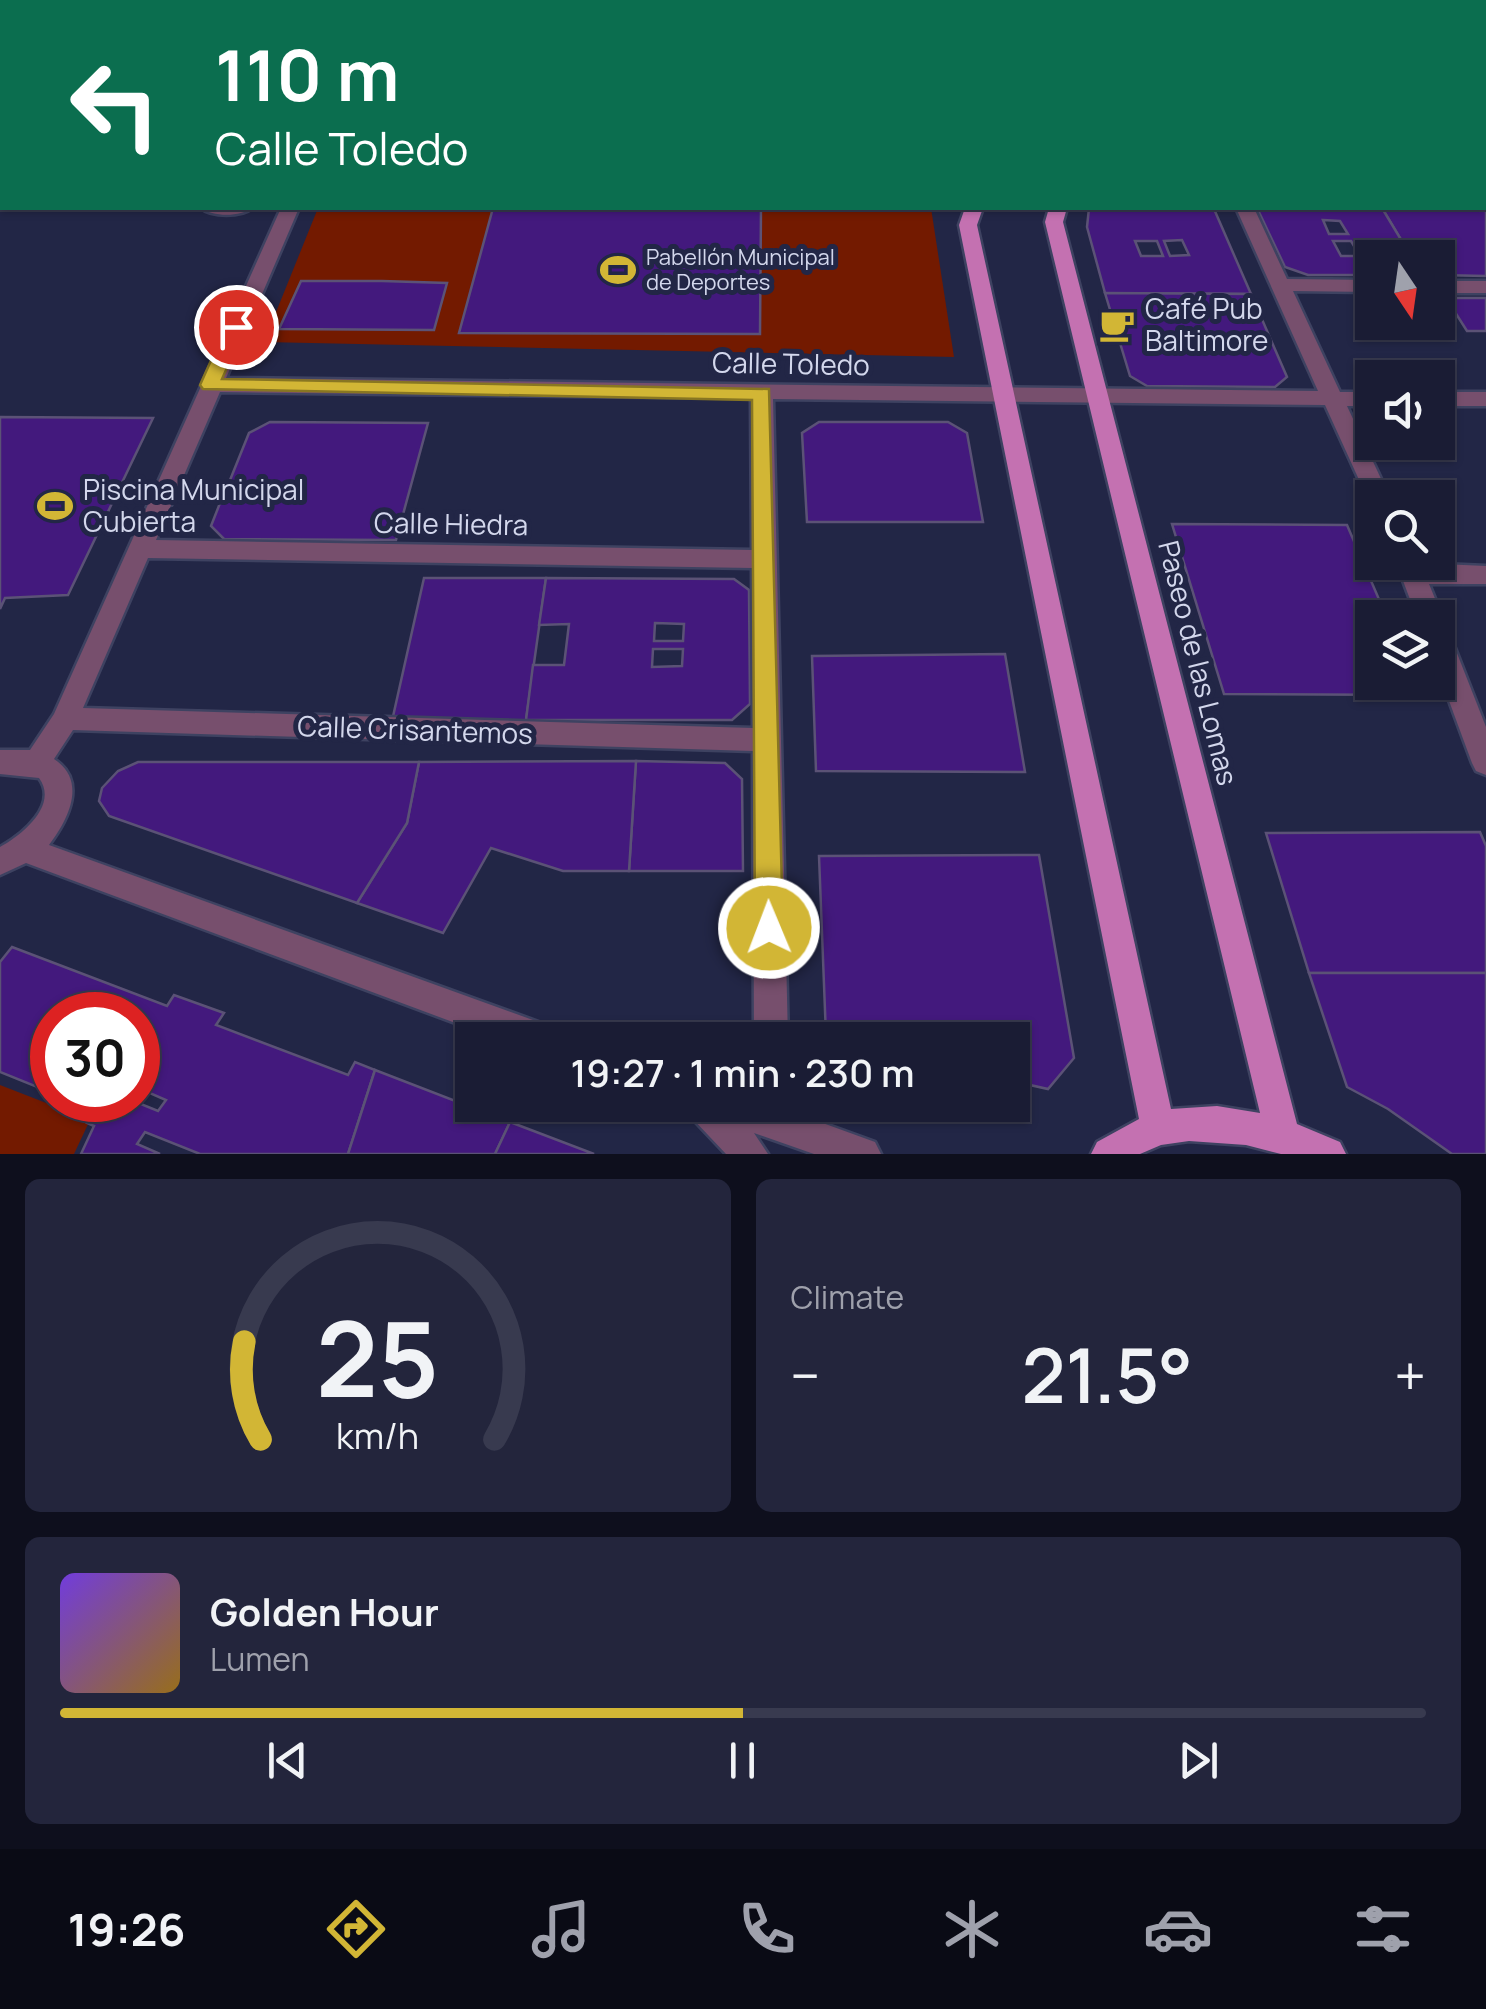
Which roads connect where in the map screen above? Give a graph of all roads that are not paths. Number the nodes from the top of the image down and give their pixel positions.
1 (289, 210) edge
2 (973, 210) edge
3 (1057, 210) edge
4 (1246, 210) edge
5 (1281, 285) junction
6 (1355, 286) edge
7 (1455, 287) edge
8 (1486, 287) edge
9 (210, 385) junction
10 (762, 394) junction
11 (1002, 396) junction
12 (1098, 396) junction
13 (1332, 398) junction
14 (1355, 398) edge
15 (1455, 399) edge
16 (1486, 399) edge
17 (1370, 480) edge
18 (139, 549) junction
19 (762, 559) junction
20 (1455, 573) edge
21 (1486, 575) edge
22 (1455, 682) edge
23 (65, 720) junction
24 (765, 740) junction
25 (0, 762) edge
26 (37, 762) junction
27 (1486, 763) edge
28 (13, 856) edge
29 (492, 1022) edge
30 (772, 1022) edge
31 (720, 1122) edge
32 (793, 1122) edge
33 (1158, 1129) junction
34 (1282, 1134) junction
35 (750, 1154) edge
36 (864, 1154) edge
37 (1109, 1154) edge
38 (1328, 1154) edge

1 - 9 street
2 - 11 main road
3 - 12 main road, Paseo de las Lomas
4 - 5 street
5 - 6 street
5 - 13 street
7 - 8 street
9 - 10 street, Calle Toledo
9 - 18 street
10 - 11 street, Calle Toledo
10 - 19 street
11 - 12 street, Calle Toledo
11 - 33 main road
12 - 13 street, Calle Toledo
12 - 34 main road, Paseo de las Lomas
13 - 14 street, Calle Toledo
13 - 17 street
15 - 16 street
18 - 19 street, Calle Hiedra
18 - 23 street
19 - 24 street
20 - 21 street
22 - 27 street
23 - 24 street, Calle Crisantemos
23 - 26 street
24 - 30 street
25 - 26 street
26 - 28 street
28 - 29 street
31 - 35 street
32 - 36 street
33 - 34 main road
33 - 37 main road
34 - 38 main road

